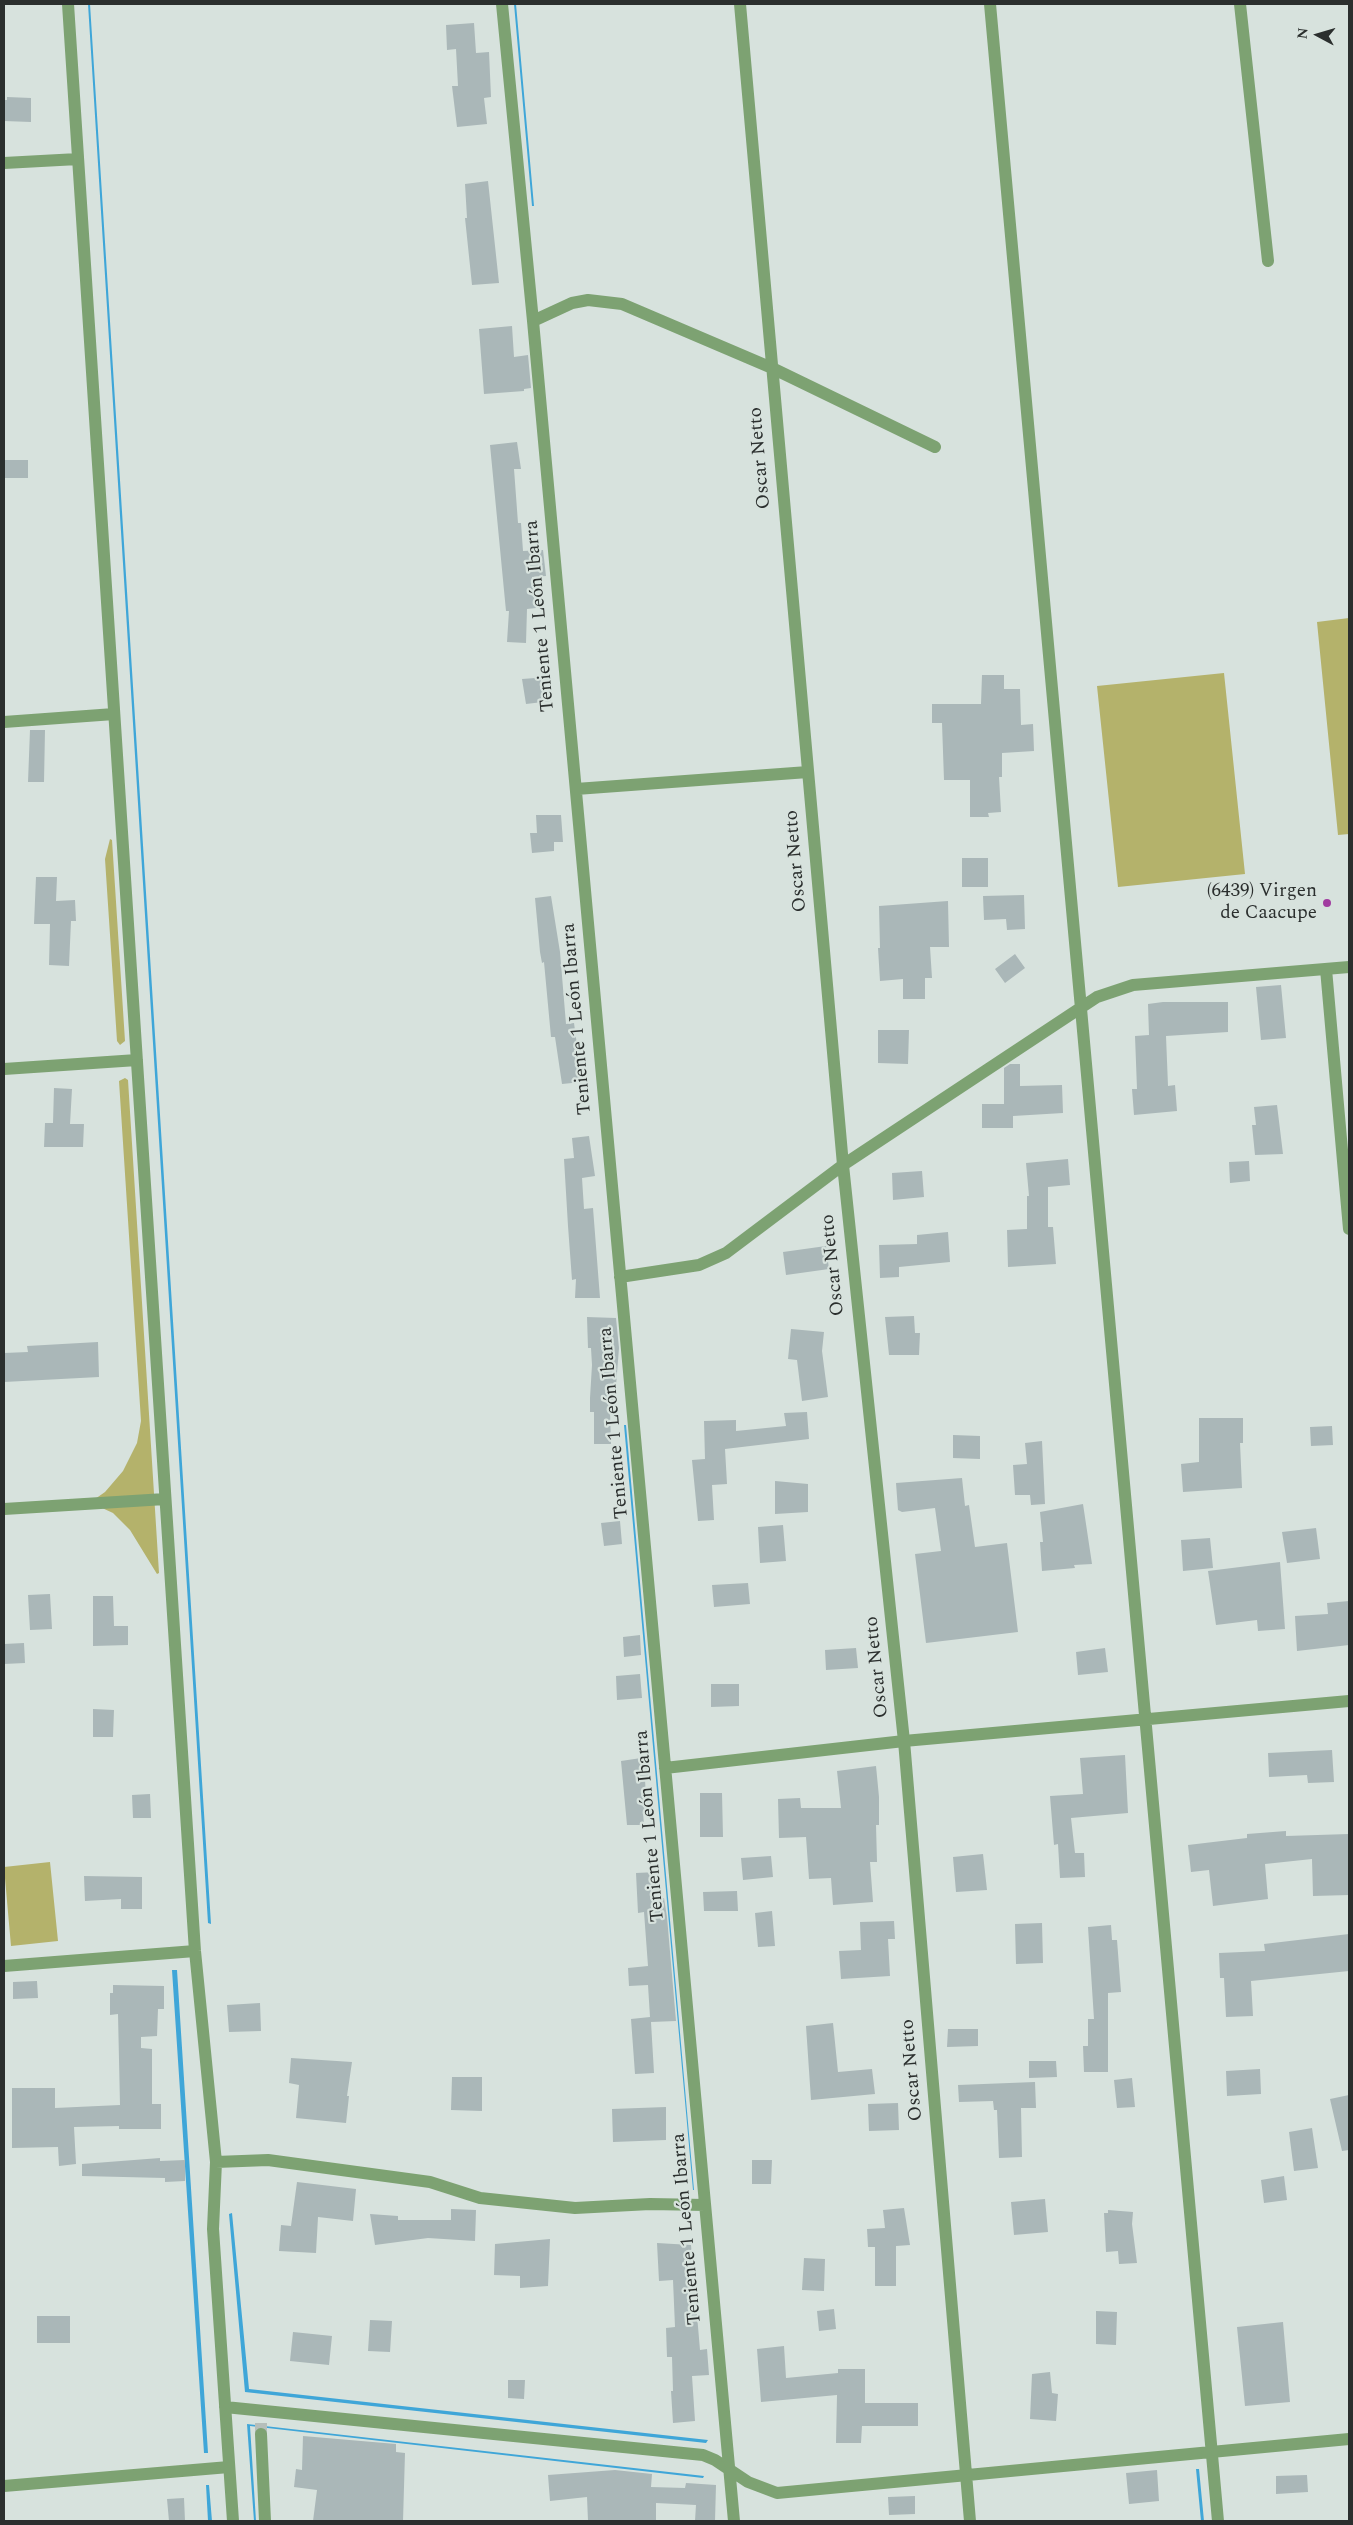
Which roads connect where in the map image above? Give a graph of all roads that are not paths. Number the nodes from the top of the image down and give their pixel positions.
1 (68, 4) edge
2 (502, 4) edge
3 (740, 4) edge
4 (990, 4) edge
5 (1240, 4) edge
6 (78, 159) junction
7 (4, 163) edge
8 (1268, 261) dead end
9 (533, 321) junction
10 (772, 368) junction
11 (935, 448) dead end
12 (114, 714) junction
13 (4, 722) edge
14 (808, 772) junction
15 (576, 789) junction
16 (1349, 967) edge
17 (1326, 969) junction
18 (1080, 1006) junction
19 (136, 1060) junction
20 (4, 1069) edge
21 (843, 1165) junction
22 (1349, 1229) edge
23 (620, 1277) junction
24 (165, 1499) junction
25 (4, 1509) edge
26 (1349, 1701) edge
27 (1145, 1719) junction
28 (904, 1741) junction
29 (665, 1768) junction
30 (195, 1951) junction
31 (4, 1966) edge
32 (216, 2162) junction
33 (705, 2205) junction
34 (225, 2407) junction
35 (261, 2423) junction
36 (1349, 2439) edge
37 (1211, 2451) junction
38 (229, 2467) junction
39 (729, 2471) junction
40 (966, 2474) junction
41 (4, 2486) edge
42 (232, 2521) edge
43 (265, 2521) edge
44 (734, 2521) edge
45 (970, 2521) edge
46 (1218, 2521) edge

1 - 6 street
2 - 9 street, Teniente 1 León Ibarra
3 - 10 street, Oscar Netto
4 - 18 street
5 - 8 street
6 - 7 street
6 - 12 street
9 - 10 street
9 - 15 street, Teniente 1 León Ibarra
10 - 11 street
10 - 14 street, Oscar Netto
12 - 13 street
12 - 19 street
14 - 15 street
14 - 21 street, Oscar Netto
15 - 23 street, Teniente 1 León Ibarra
16 - 17 street
17 - 18 street
17 - 22 street
18 - 21 street
18 - 27 street
19 - 20 street
19 - 24 street
21 - 23 street
21 - 28 street, Oscar Netto
23 - 29 street, Teniente 1 León Ibarra
24 - 25 street
24 - 30 street
26 - 27 street
27 - 28 street
27 - 37 street
28 - 29 street
28 - 40 street, Oscar Netto
29 - 33 street, Teniente 1 León Ibarra
30 - 31 street
30 - 32 street
32 - 33 street
32 - 34 street
33 - 39 street, Teniente 1 León Ibarra
34 - 35 street
34 - 38 street
35 - 39 street
35 - 43 street
36 - 37 street
37 - 40 street
37 - 46 street
38 - 41 street
38 - 42 street
39 - 40 street
39 - 44 street, Teniente 1 León Ibarra
40 - 45 street, Oscar Netto

